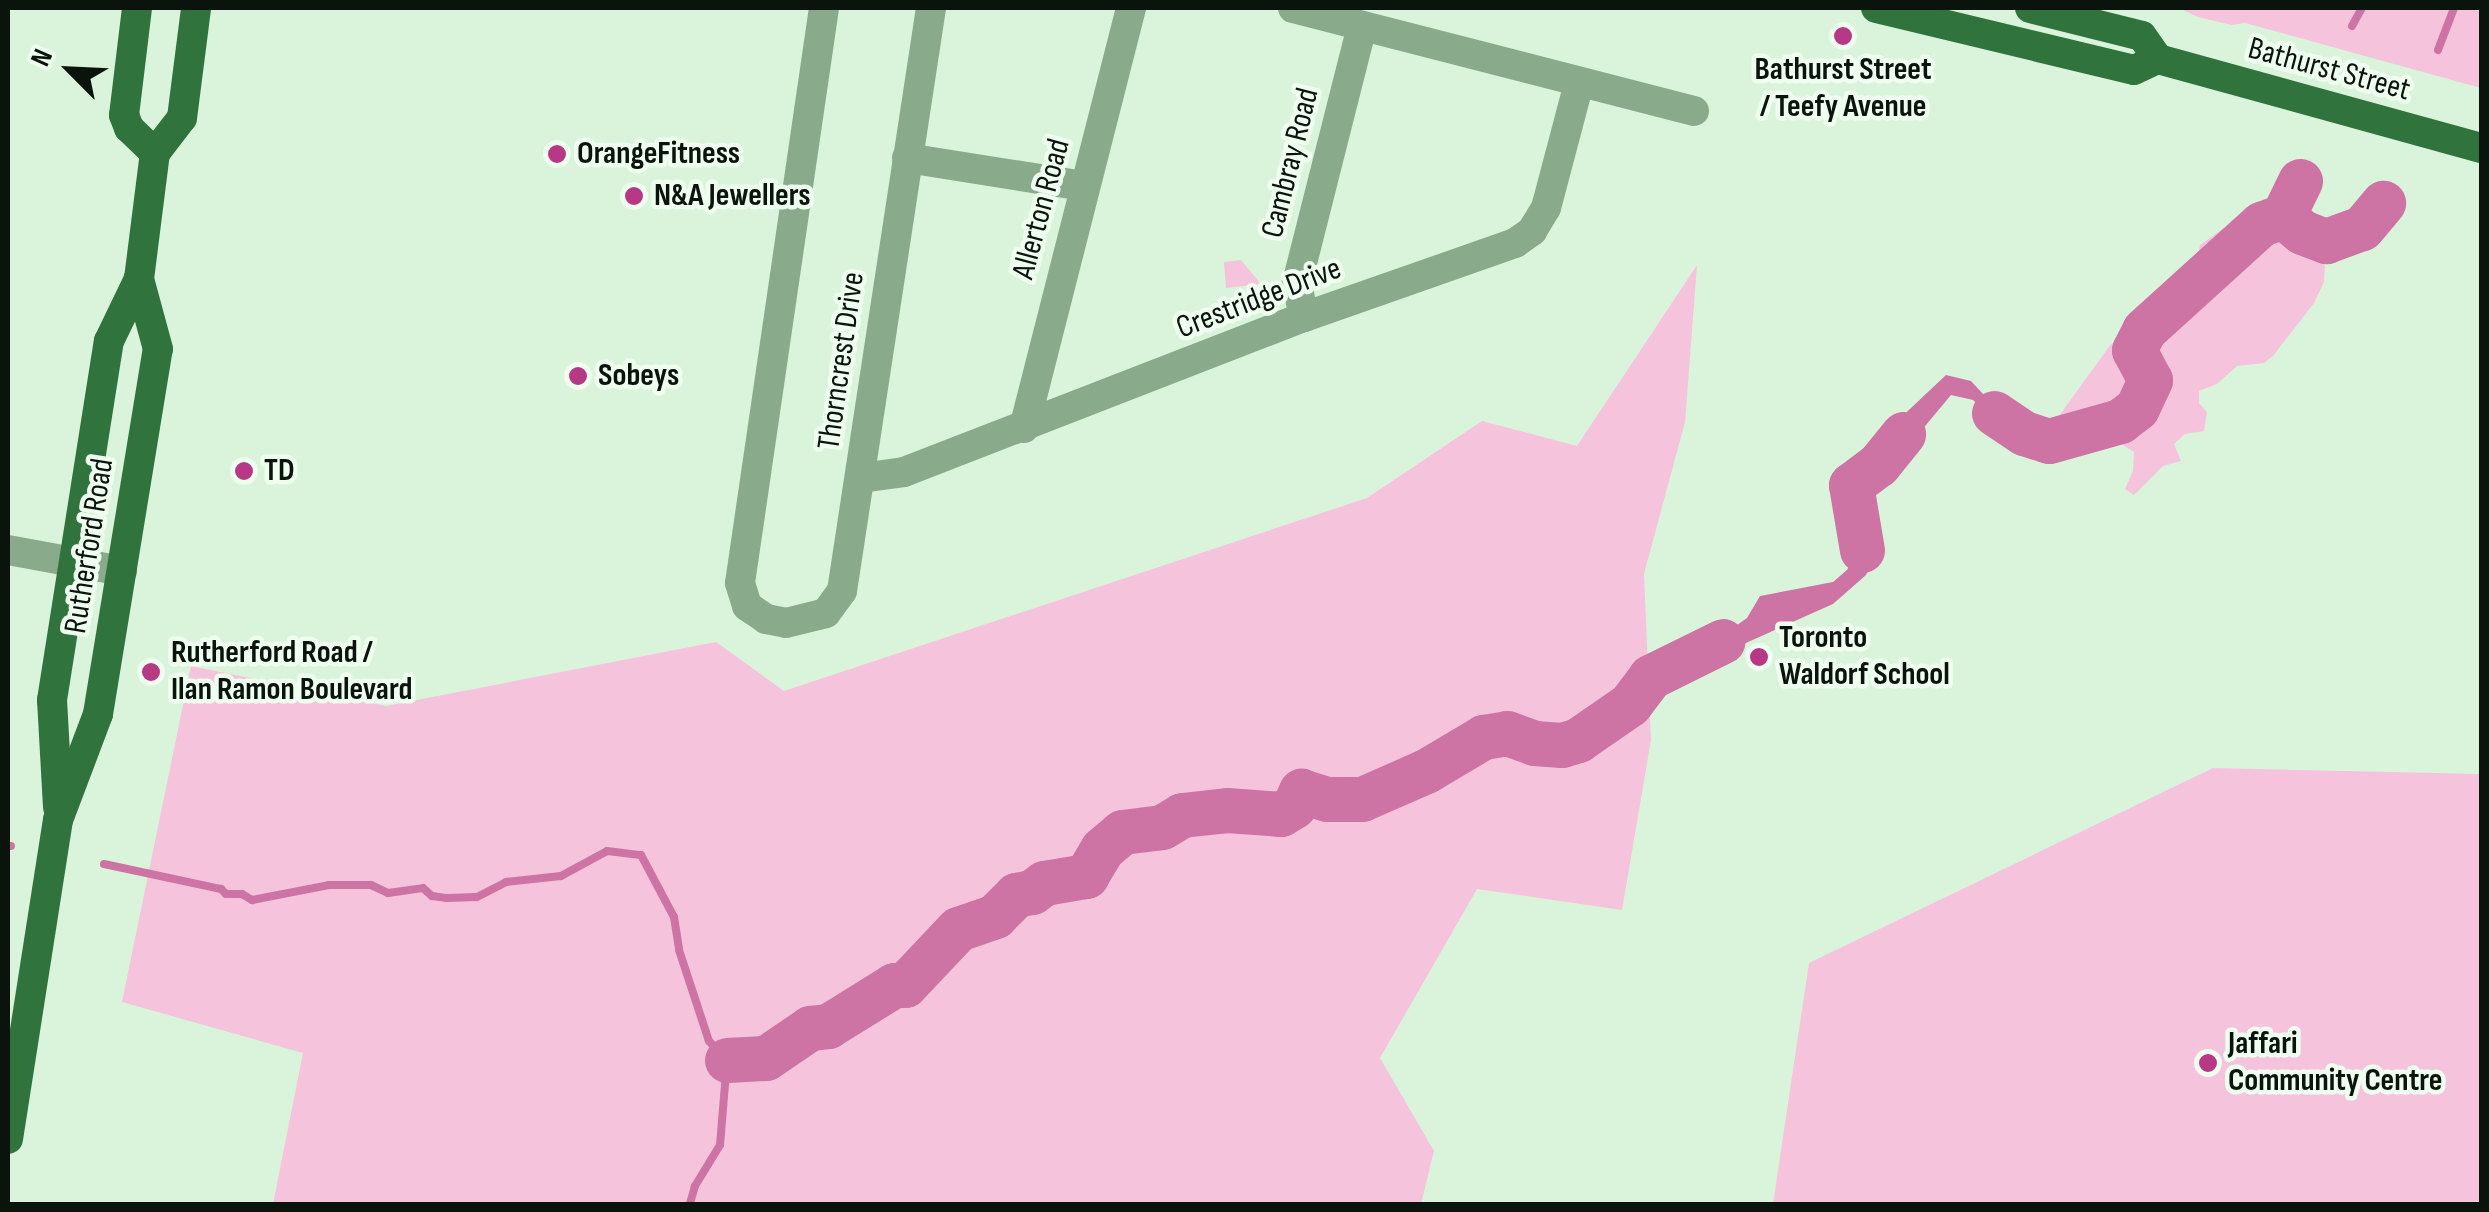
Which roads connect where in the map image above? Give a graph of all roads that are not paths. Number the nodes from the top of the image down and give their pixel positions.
1 (137, 8) edge
2 (196, 8) edge
3 (824, 8) edge
4 (930, 8) edge
5 (1131, 8) edge
6 (1294, 8) edge
7 (1876, 8) edge
8 (2030, 8) edge
9 (1961, 18) edge
10 (1362, 26) junction
11 (2158, 59) junction
12 (1579, 83) junction
13 (1694, 111) dead end
14 (2482, 148) edge
15 (154, 153) junction
16 (908, 158) junction
17 (1083, 186) junction
18 (139, 280) junction
19 (1304, 316) junction
20 (1024, 428) junction
21 (861, 478) junction
22 (8, 550) edge
23 (76, 566) junction
24 (122, 571) junction
25 (58, 820) junction
26 (8, 1139) edge

1 - 15 main road
2 - 15 main road, Rutherford Road
3 - 21 street, Thorncrest Drive
4 - 16 street, Thorncrest Drive
5 - 17 street, Allerton Road
6 - 10 street
7 - 9 main road, Bathurst Street
8 - 11 main road, Bathurst Street
9 - 11 main road, Bathurst Street
10 - 12 street
10 - 19 street, Cambray Road
11 - 14 main road, Bathurst Street
12 - 13 street
12 - 19 street, Crestridge Drive
15 - 18 main road, Rutherford Road
16 - 17 street
16 - 21 street, Thorncrest Drive
17 - 20 street, Allerton Road
18 - 23 main road, Rutherford Road
18 - 24 main road, Rutherford Road
19 - 20 street, Crestridge Drive
20 - 21 street, Crestridge Drive
22 - 23 street
23 - 24 street
23 - 25 main road, Rutherford Road
24 - 25 main road, Rutherford Road
25 - 26 main road, Rutherford Road

